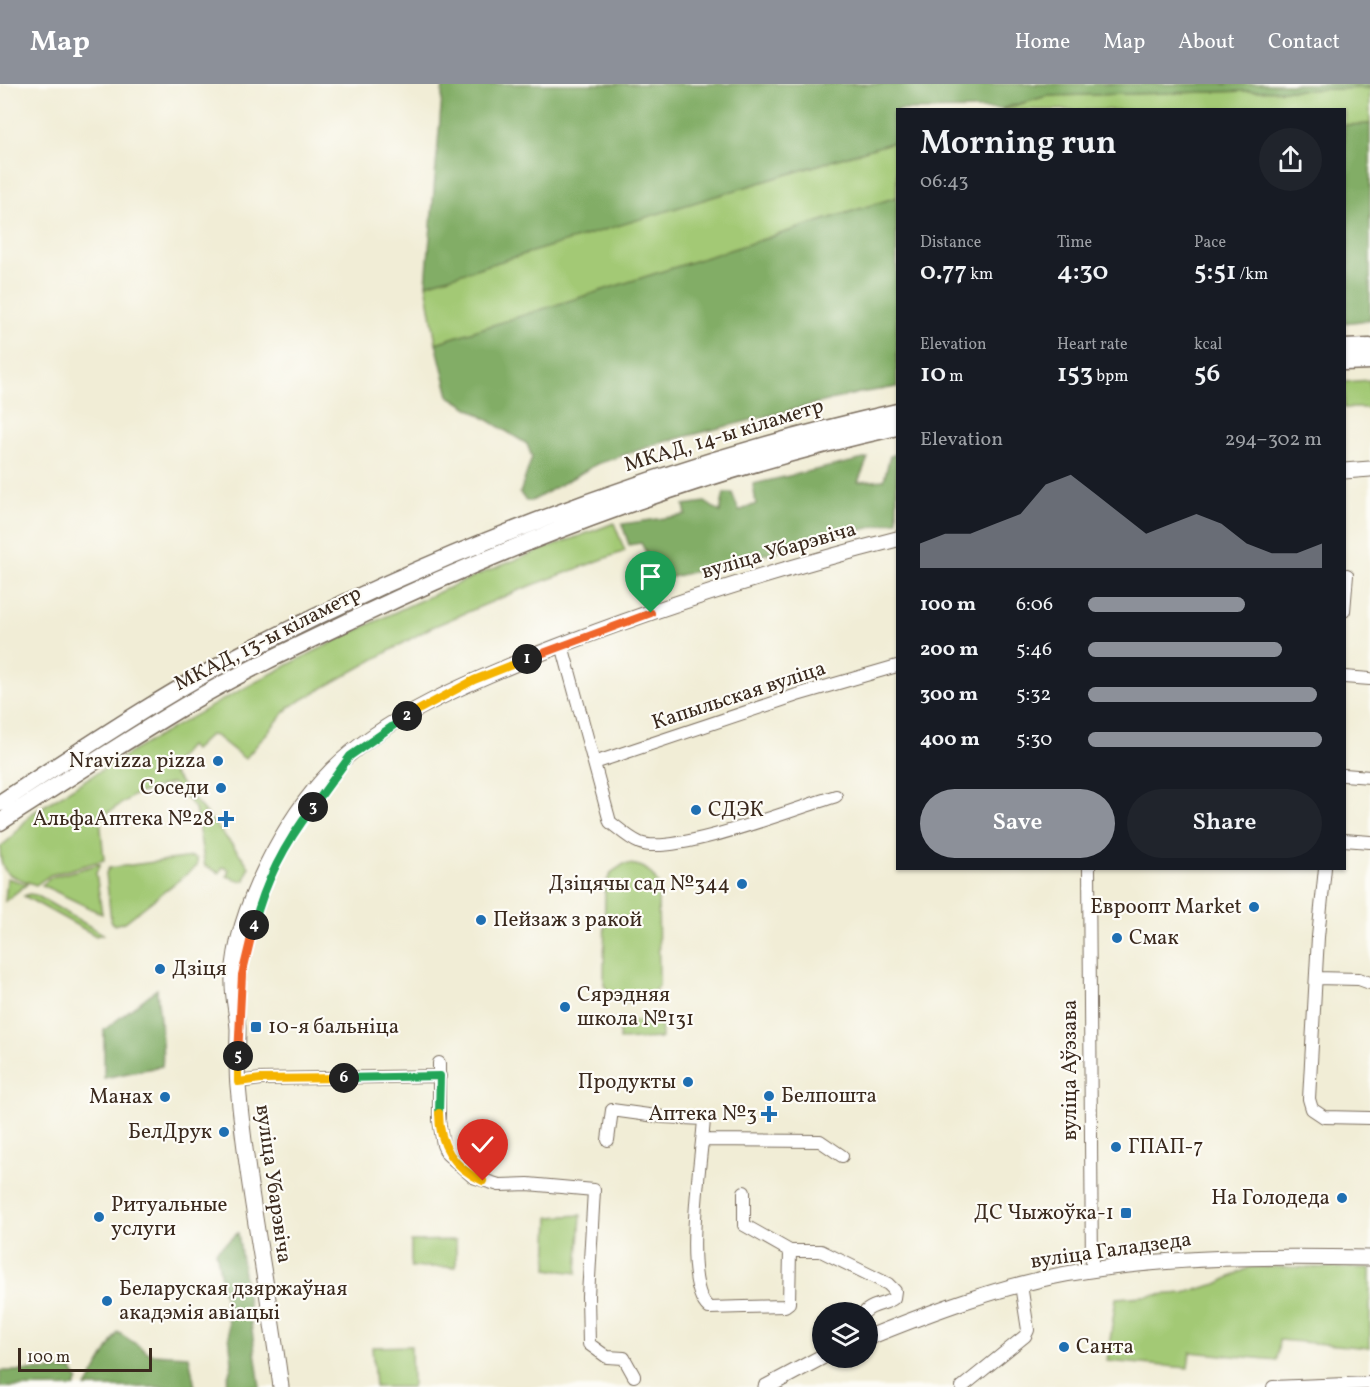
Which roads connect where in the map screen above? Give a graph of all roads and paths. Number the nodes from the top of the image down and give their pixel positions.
1 (1370, 347) edge
2 (1346, 348) edge
3 (1370, 361) edge
4 (1346, 362) edge
5 (896, 412) edge
6 (896, 427) edge
7 (1370, 469) edge
8 (1346, 471) edge
9 (568, 517) junction
10 (896, 539) edge
11 (1347, 575) dead end
12 (1346, 587) edge
13 (562, 645) junction
14 (896, 666) edge
15 (1346, 677) edge
16 (1370, 679) edge
17 (594, 763) junction
18 (1346, 775) edge
19 (1370, 777) edge
20 (836, 796) dead end
21 (0, 803) edge
22 (0, 822) edge
23 (1346, 840) edge
24 (1370, 842) edge
25 (1089, 870) edge
26 (1325, 870) edge
27 (1316, 978) junction
28 (1370, 983) edge
29 (440, 1062) dead end
30 (440, 1076) junction
31 (238, 1082) junction
32 (1370, 1118) edge
33 (608, 1140) dead end
34 (703, 1140) junction
35 (842, 1156) dead end
36 (744, 1192) dead end
37 (790, 1251) junction
38 (1370, 1258) edge
39 (1092, 1271) junction
40 (1021, 1285) junction
41 (878, 1305) edge
42 (878, 1332) edge
43 (812, 1362) edge
44 (634, 1376) dead end
45 (1370, 1383) edge
46 (1289, 1386) edge
47 (281, 1387) edge
48 (766, 1387) edge
49 (962, 1387) edge
50 (1273, 1387) edge

1 - 2 highway
3 - 4 highway
5 - 9 highway, МКАД, 14-ы кіламетр
6 - 9 highway, МКАД, 14-ы кіламетр
7 - 8 main road
9 - 21 highway, МКАД, 13-ы кіламетр
9 - 22 highway, МКАД, 13-ы кіламетр
10 - 13 main road, вуліца Убарэвіча
11 - 12 street
13 - 17 street
13 - 31 main road, вуліца Убарэвіча
14 - 17 street, Капыльская вуліца
15 - 16 street
17 - 20 street
18 - 19 street
23 - 24 street
25 - 39 street, вуліца Аўэзава
26 - 27 street
27 - 28 street
27 - 32 street
29 - 30 street
30 - 31 street
30 - 44 street
31 - 47 main road, вуліца Убарэвіча
33 - 34 street
34 - 35 street
34 - 37 street
36 - 37 street
37 - 41 street
38 - 39 main road, вуліца Галадзеда
39 - 40 main road, вуліца Галадзеда
40 - 42 main road, вуліца Галадзеда
40 - 49 street
43 - 48 main road
45 - 46 street
46 - 50 street

